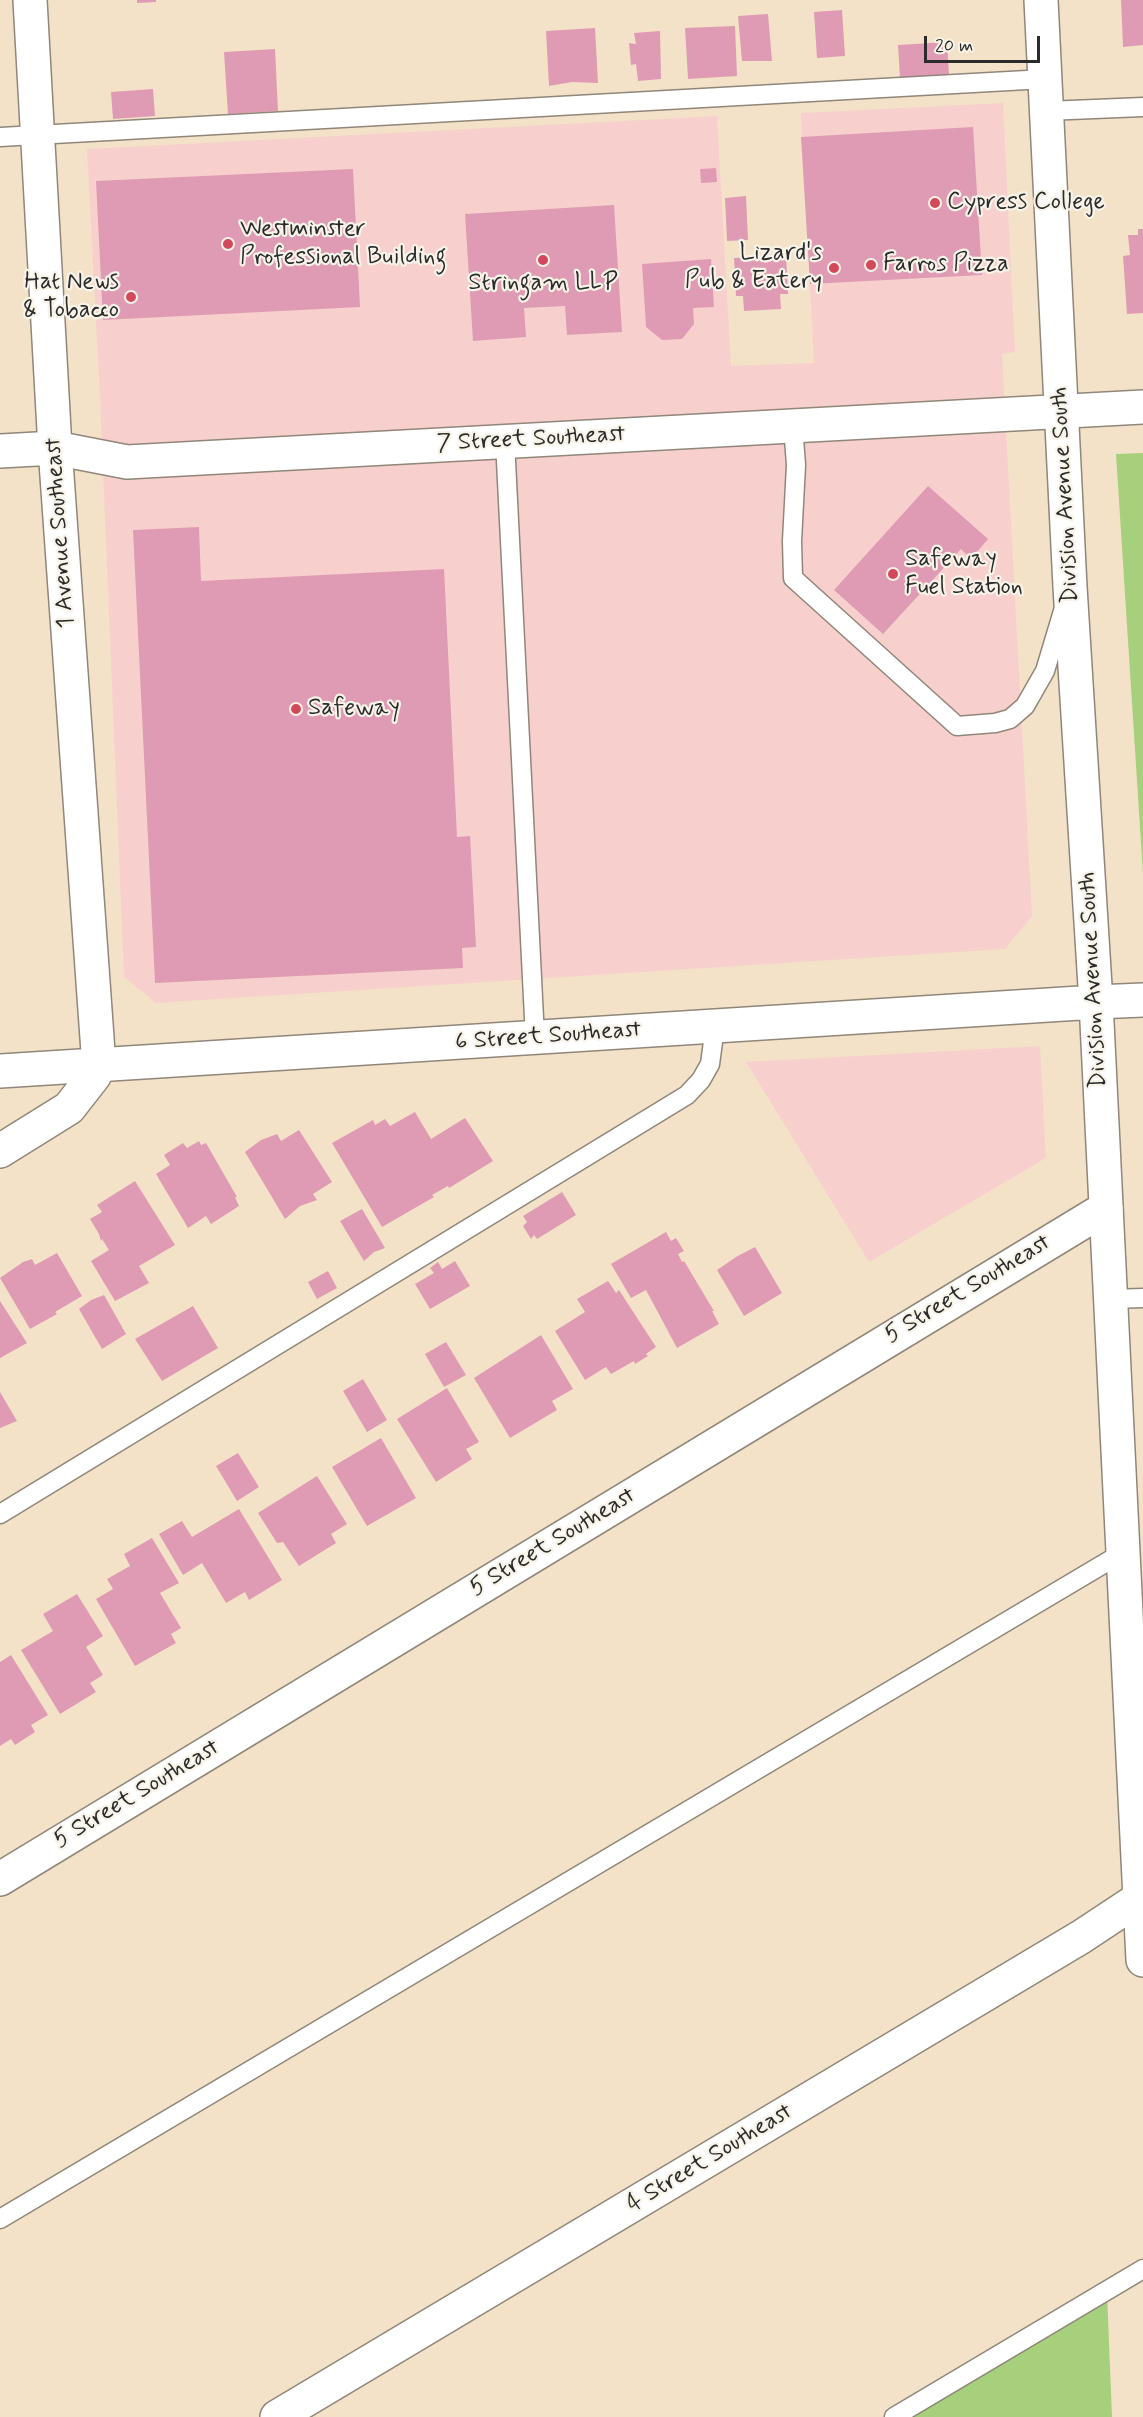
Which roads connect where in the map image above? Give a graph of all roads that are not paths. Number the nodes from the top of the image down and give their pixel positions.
1 (30, 0) edge
2 (1041, 0) edge
3 (1045, 79) junction
4 (1143, 107) edge
5 (1046, 111) junction
6 (38, 135) junction
7 (0, 137) edge
8 (1143, 407) edge
9 (1062, 411) junction
10 (793, 425) junction
11 (505, 441) junction
12 (55, 448) junction
13 (0, 451) edge
14 (1070, 587) junction
15 (1143, 1000) edge
16 (1096, 1002) junction
17 (715, 1027) junction
18 (535, 1038) junction
19 (99, 1066) junction
20 (0, 1071) edge
21 (0, 1150) edge
22 (1106, 1208) junction
23 (1143, 1298) edge
24 (1111, 1299) junction
25 (0, 1514) edge
26 (1122, 1552) junction
27 (1134, 1594) edge
28 (0, 1879) edge
29 (1142, 1898) edge
30 (1143, 1960) edge
31 (0, 2219) edge
32 (1143, 2269) edge
33 (277, 2417) edge
34 (894, 2417) edge

1 - 6 street, 1 Avenue Southeast
2 - 3 street, Division Avenue South
3 - 5 street, Division Avenue South
3 - 6 lane
4 - 5 lane
5 - 9 street, Division Avenue South
6 - 7 lane
6 - 12 street, 1 Avenue Southeast
8 - 9 street, 7 Street Southeast
9 - 10 street, 7 Street Southeast
9 - 14 street, Division Avenue South
10 - 11 street, 7 Street Southeast
10 - 14 lane
11 - 12 street, 7 Street Southeast
11 - 18 lane
12 - 13 street, 7 Street Southeast
12 - 19 street, 1 Avenue Southeast
14 - 16 street, Division Avenue South
15 - 16 street, 6 Street Southeast
16 - 17 street, 6 Street Southeast
16 - 22 street, Division Avenue South
17 - 18 street, 6 Street Southeast
17 - 25 lane
18 - 19 street, 6 Street Southeast
19 - 20 street, 6 Street Southeast
19 - 21 street
22 - 24 street, Division Avenue South
22 - 28 street, 5 Street Southeast
23 - 24 lane
24 - 26 street, Division Avenue South
26 - 27 street, Division Avenue South
26 - 31 lane
27 - 29 street, Division Avenue South
29 - 30 street, Division Avenue South
29 - 33 street, 4 Street Southeast
32 - 34 lane

